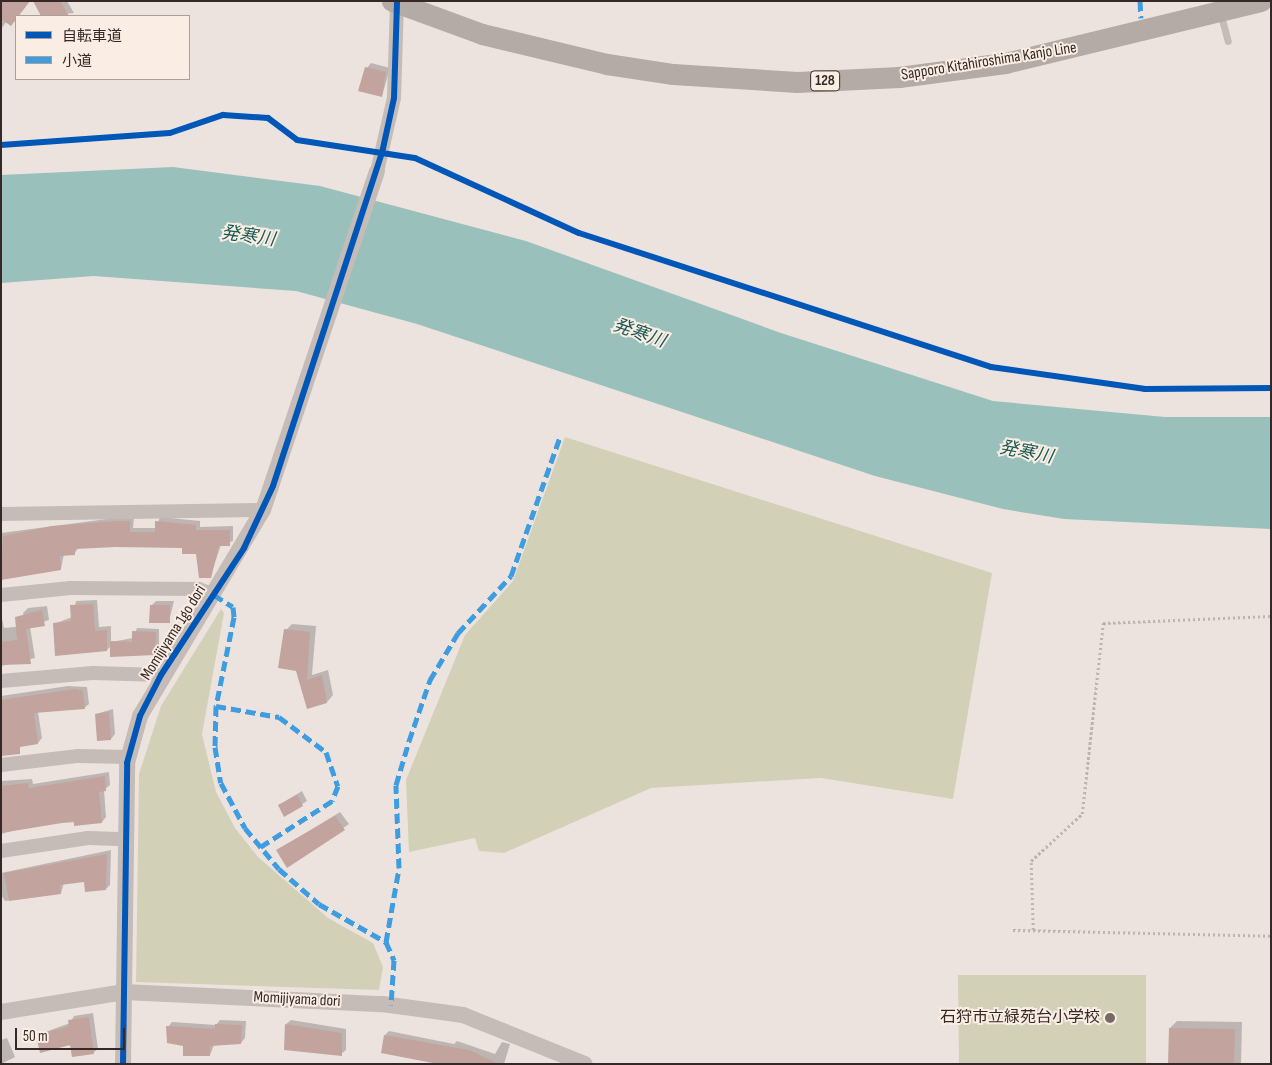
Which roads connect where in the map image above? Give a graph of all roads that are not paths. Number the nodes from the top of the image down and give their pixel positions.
1 (1261, 1) edge
2 (395, 2) edge
3 (1220, 12) junction
4 (1228, 41) dead end
5 (377, 172) joint
6 (263, 510) junction
7 (1, 514) edge
8 (1, 595) edge
9 (214, 595) junction
10 (161, 675) junction
11 (1, 681) edge
12 (129, 757) junction
13 (1, 765) edge
14 (125, 839) junction
15 (1, 851) edge
16 (124, 992) junction
17 (1, 1012) edge
18 (123, 1064) edge
19 (585, 1064) edge

1 - 3 main road, Sapporo Kitahiroshima Kanjo Line / 128
2 - 3 main road, Sapporo Kitahiroshima Kanjo Line / 128
2 - 5 street
3 - 4 lane
5 - 6 street, Momijiyama 1go dori
6 - 7 street
6 - 9 street, Momijiyama 1go dori
8 - 9 street
9 - 10 street, Momijiyama 1go dori
10 - 11 street
10 - 12 street, Momijiyama 1go dori
12 - 13 street
12 - 14 street, Momijiyama 1go dori
14 - 15 street
14 - 16 street, Momijiyama 1go dori
16 - 17 street, Momijiyama dori
16 - 18 street, Momijiyama 1go dori
16 - 19 street, Momijiyama dori

